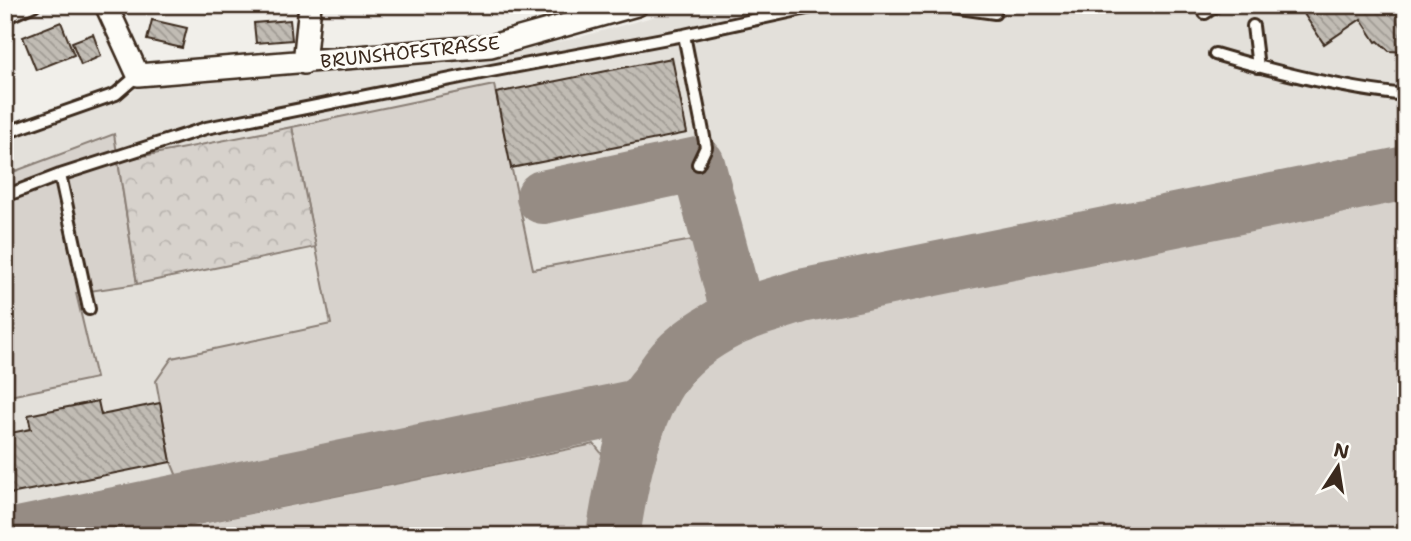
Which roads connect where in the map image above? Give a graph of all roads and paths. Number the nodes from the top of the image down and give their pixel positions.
1 (34, 5) edge
2 (106, 5) edge
3 (310, 5) edge
4 (637, 5) edge
5 (821, 5) edge
6 (938, 5) edge
7 (1217, 5) edge
8 (807, 7) edge
9 (995, 13) dead end
10 (1205, 13) dead end
11 (5, 18) edge
12 (1253, 26) dead end
13 (684, 35) junction
14 (1215, 54) dead end
15 (304, 63) junction
16 (1258, 66) junction
17 (138, 75) junction
18 (1406, 95) edge
19 (5, 134) edge
20 (698, 164) dead end
21 (60, 175) junction
22 (5, 196) edge
23 (89, 309) dead end

1 - 11 lane
2 - 17 street
3 - 15 street, BRUNSHOFSTRASSE
4 - 15 street, BRUNSHOFSTRASSE
5 - 8 lane
6 - 9 lane
7 - 10 lane
8 - 13 lane
12 - 16 lane
13 - 20 lane
13 - 21 lane
14 - 16 lane
15 - 17 street, BRUNSHOFSTRASSE
16 - 18 lane
17 - 19 lane
21 - 22 lane
21 - 23 lane

